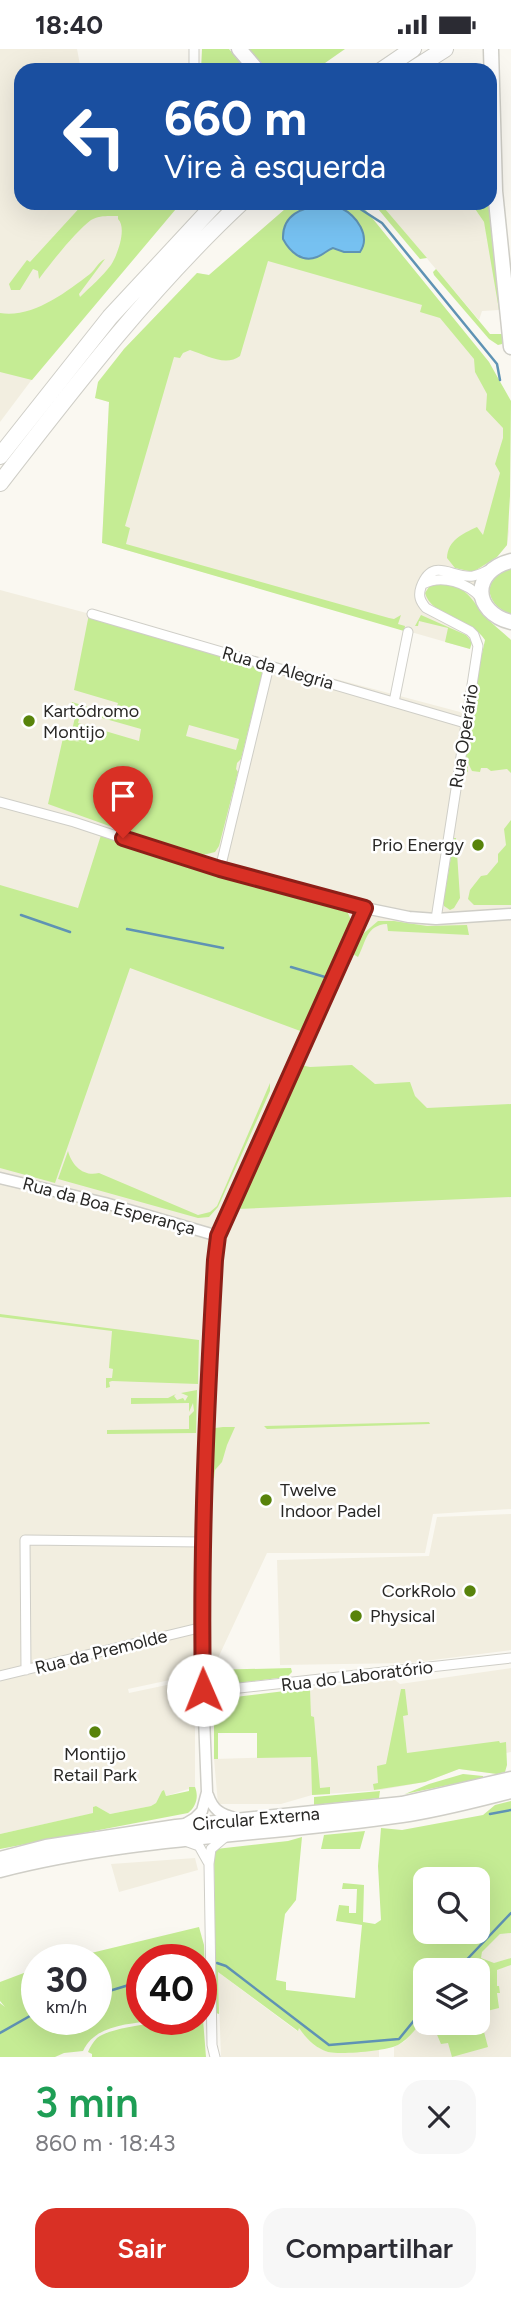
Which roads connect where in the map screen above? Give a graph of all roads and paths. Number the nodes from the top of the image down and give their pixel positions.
1 (239, 49) edge
2 (414, 49) edge
3 (445, 49) edge
4 (251, 63) edge
5 (393, 63) edge
6 (423, 63) edge
7 (497, 195) edge
8 (209, 210) edge
9 (234, 210) edge
10 (494, 210) edge
11 (511, 301) edge
12 (511, 347) edge
13 (0, 456) edge
14 (0, 483) edge
15 (511, 549) edge
16 (502, 564) edge
17 (423, 584) junction
18 (484, 602) junction
19 (92, 614) dead end
20 (509, 624) edge
21 (408, 632) dead end
22 (269, 666) junction
23 (394, 702) junction
24 (465, 723) junction
25 (0, 803) edge
26 (220, 869) junction
27 (365, 908) junction
28 (508, 914) edge
29 (436, 919) junction
30 (0, 1178) edge
31 (218, 1236) junction
32 (203, 1542) junction
33 (203, 1627) junction
34 (511, 1658) edge
35 (26, 1670) junction
36 (0, 1676) edge
37 (203, 1692) junction
38 (511, 1779) edge
39 (511, 1791) edge
40 (207, 1792) junction
41 (244, 1820) junction
42 (173, 1833) junction
43 (233, 1834) junction
44 (0, 1859) edge
45 (209, 1864) junction
46 (0, 1870) edge
47 (215, 2057) edge

1 - 4 main road
2 - 5 highway
3 - 6 highway
7 - 11 main road
8 - 13 highway
9 - 14 highway
10 - 12 main road
15 - 16 main road
16 - 17 street
16 - 18 main road
17 - 18 street
17 - 24 street, Rua Operário
18 - 20 main road
19 - 22 street, Rua da Alegria
21 - 23 street
22 - 23 street, Rua da Alegria
22 - 26 street
23 - 24 street, Rua da Alegria
24 - 29 street, Rua Operário
25 - 26 street
26 - 27 street
27 - 29 street
27 - 31 street
28 - 29 street
30 - 31 street, Rua da Boa Esperança
31 - 32 street
32 - 33 street
32 - 35 street
33 - 35 street, Rua da Premolde
33 - 37 street
34 - 37 street, Rua do Laboratório
35 - 36 street, Rua da Premolde
37 - 40 street
38 - 41 main road, Circular Externa
39 - 43 main road, Circular Externa
40 - 41 street
40 - 42 street
41 - 42 main road, Circular Externa
42 - 43 main road, Circular Externa
42 - 44 main road, Circular Externa
42 - 45 street
42 - 46 main road, Circular Externa
43 - 45 street
45 - 47 street

